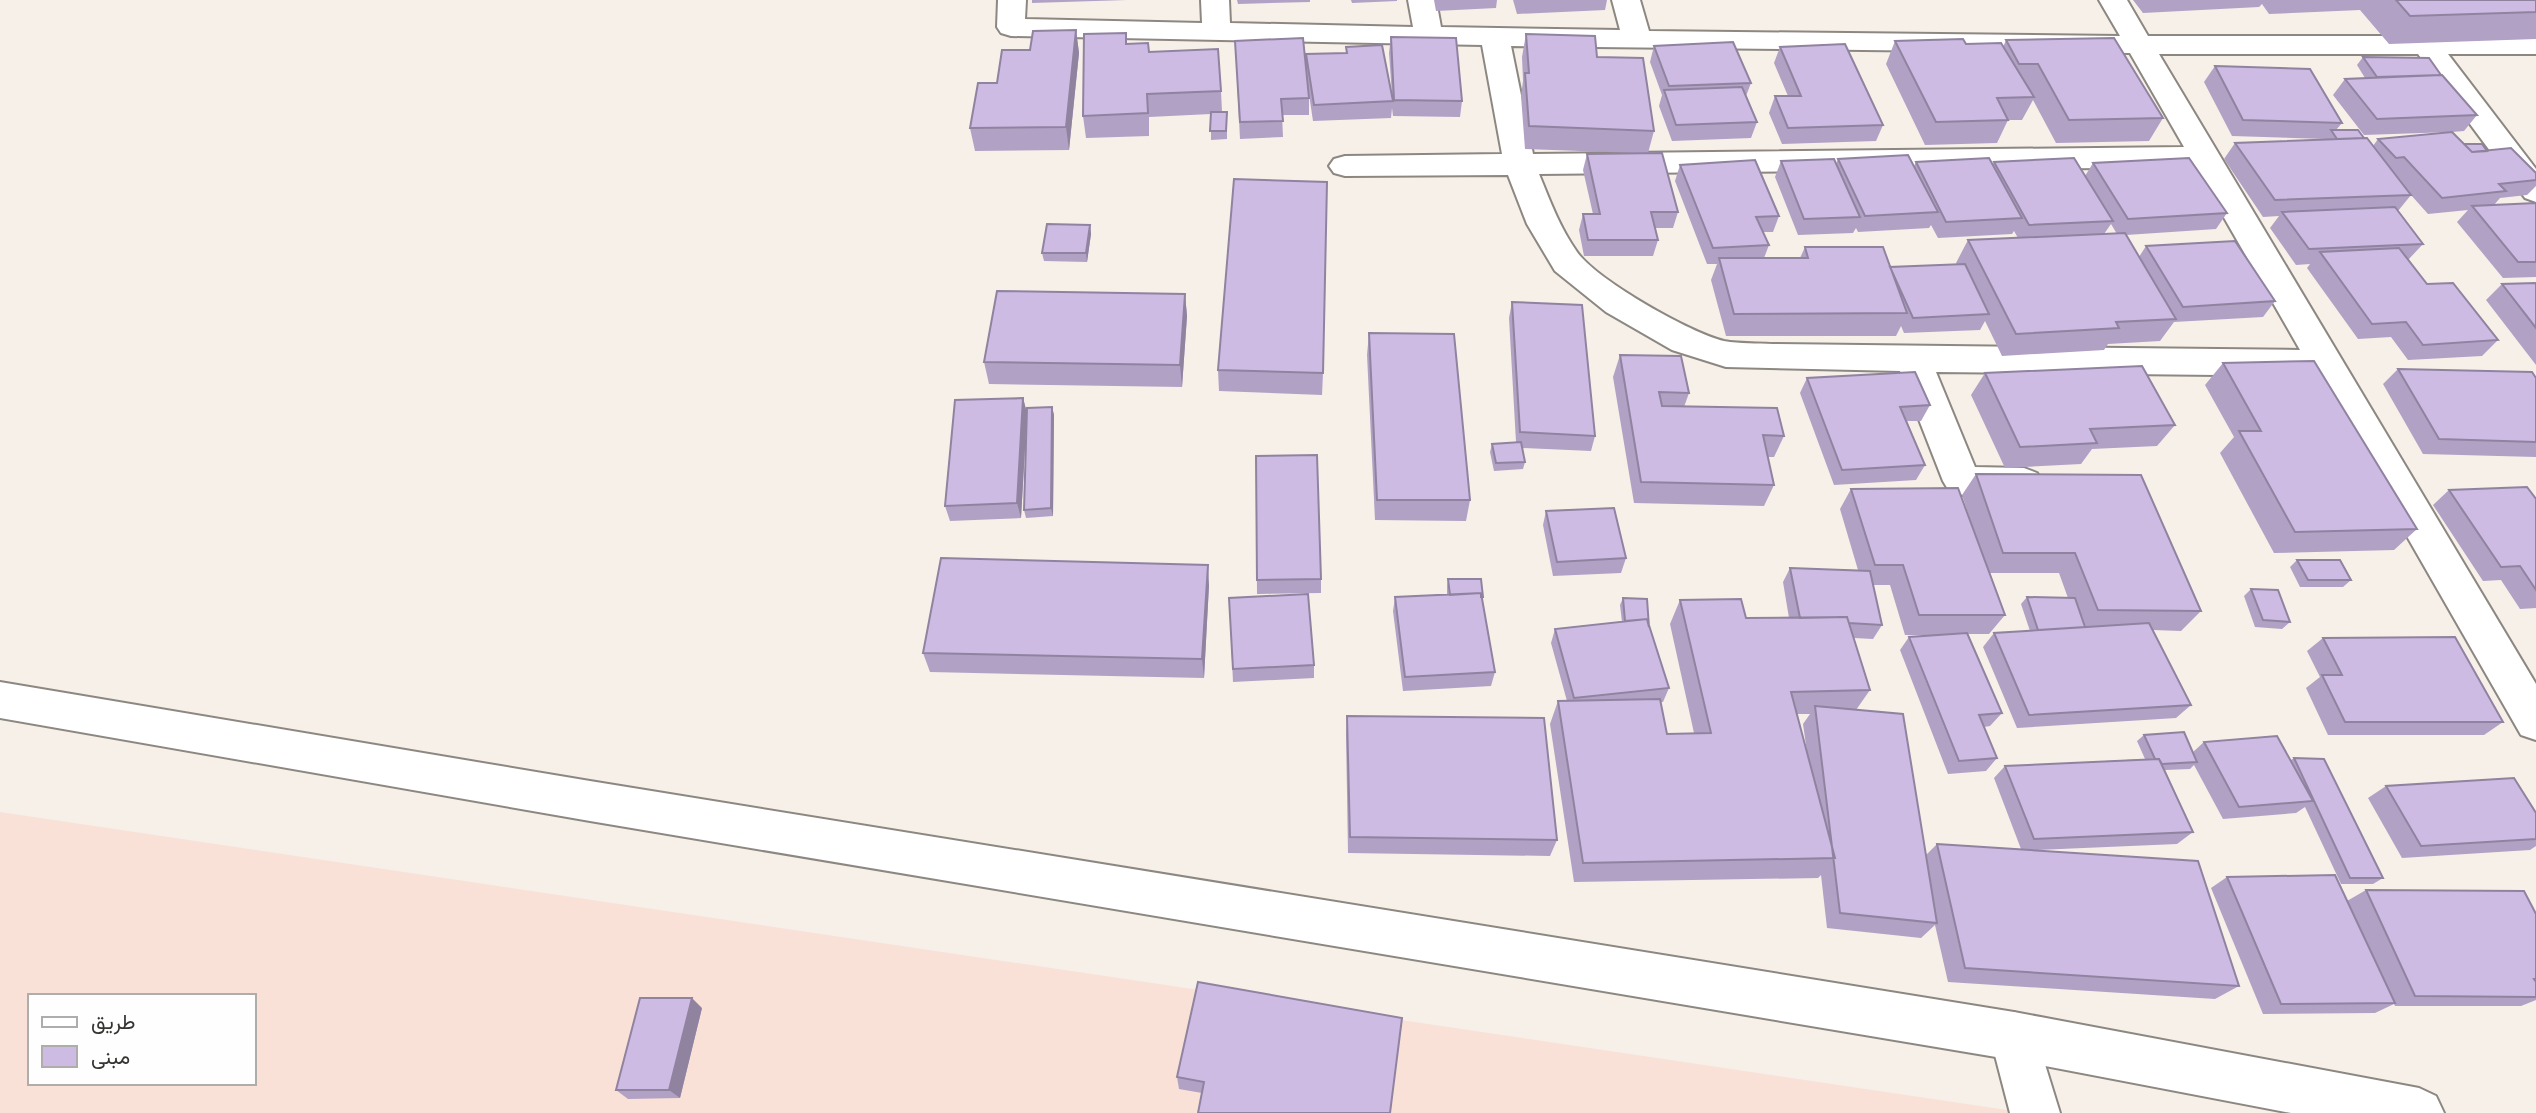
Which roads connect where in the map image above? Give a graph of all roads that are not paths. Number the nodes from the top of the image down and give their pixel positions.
1 (1012, 0) edge
2 (1215, 0) edge
3 (1422, 0) edge
4 (1626, 0) edge
5 (2113, 0) edge
6 (1216, 32) junction
7 (1429, 37) junction
8 (1494, 39) junction
9 (1637, 40) junction
10 (2139, 45) junction
11 (2536, 45) edge
12 (2427, 46) junction
13 (2205, 157) junction
14 (1520, 165) junction
15 (1345, 166) dead end
16 (2536, 191) edge
17 (1913, 359) junction
18 (2325, 363) junction
19 (2058, 483) edge
20 (0, 700) edge
21 (2536, 722) edge
22 (2014, 1036) junction
23 (2035, 1113) edge
24 (2419, 1113) edge

1 - 6 street
2 - 6 street
3 - 7 street
4 - 9 street
5 - 10 street
6 - 7 street
7 - 8 street
8 - 9 street
8 - 14 street
9 - 10 street
10 - 12 street
10 - 13 street
11 - 12 street
12 - 16 street
13 - 14 street
13 - 18 street
14 - 15 street
14 - 17 street
17 - 18 street
17 - 19 street
18 - 21 street
20 - 22 street
22 - 23 street
22 - 24 street

